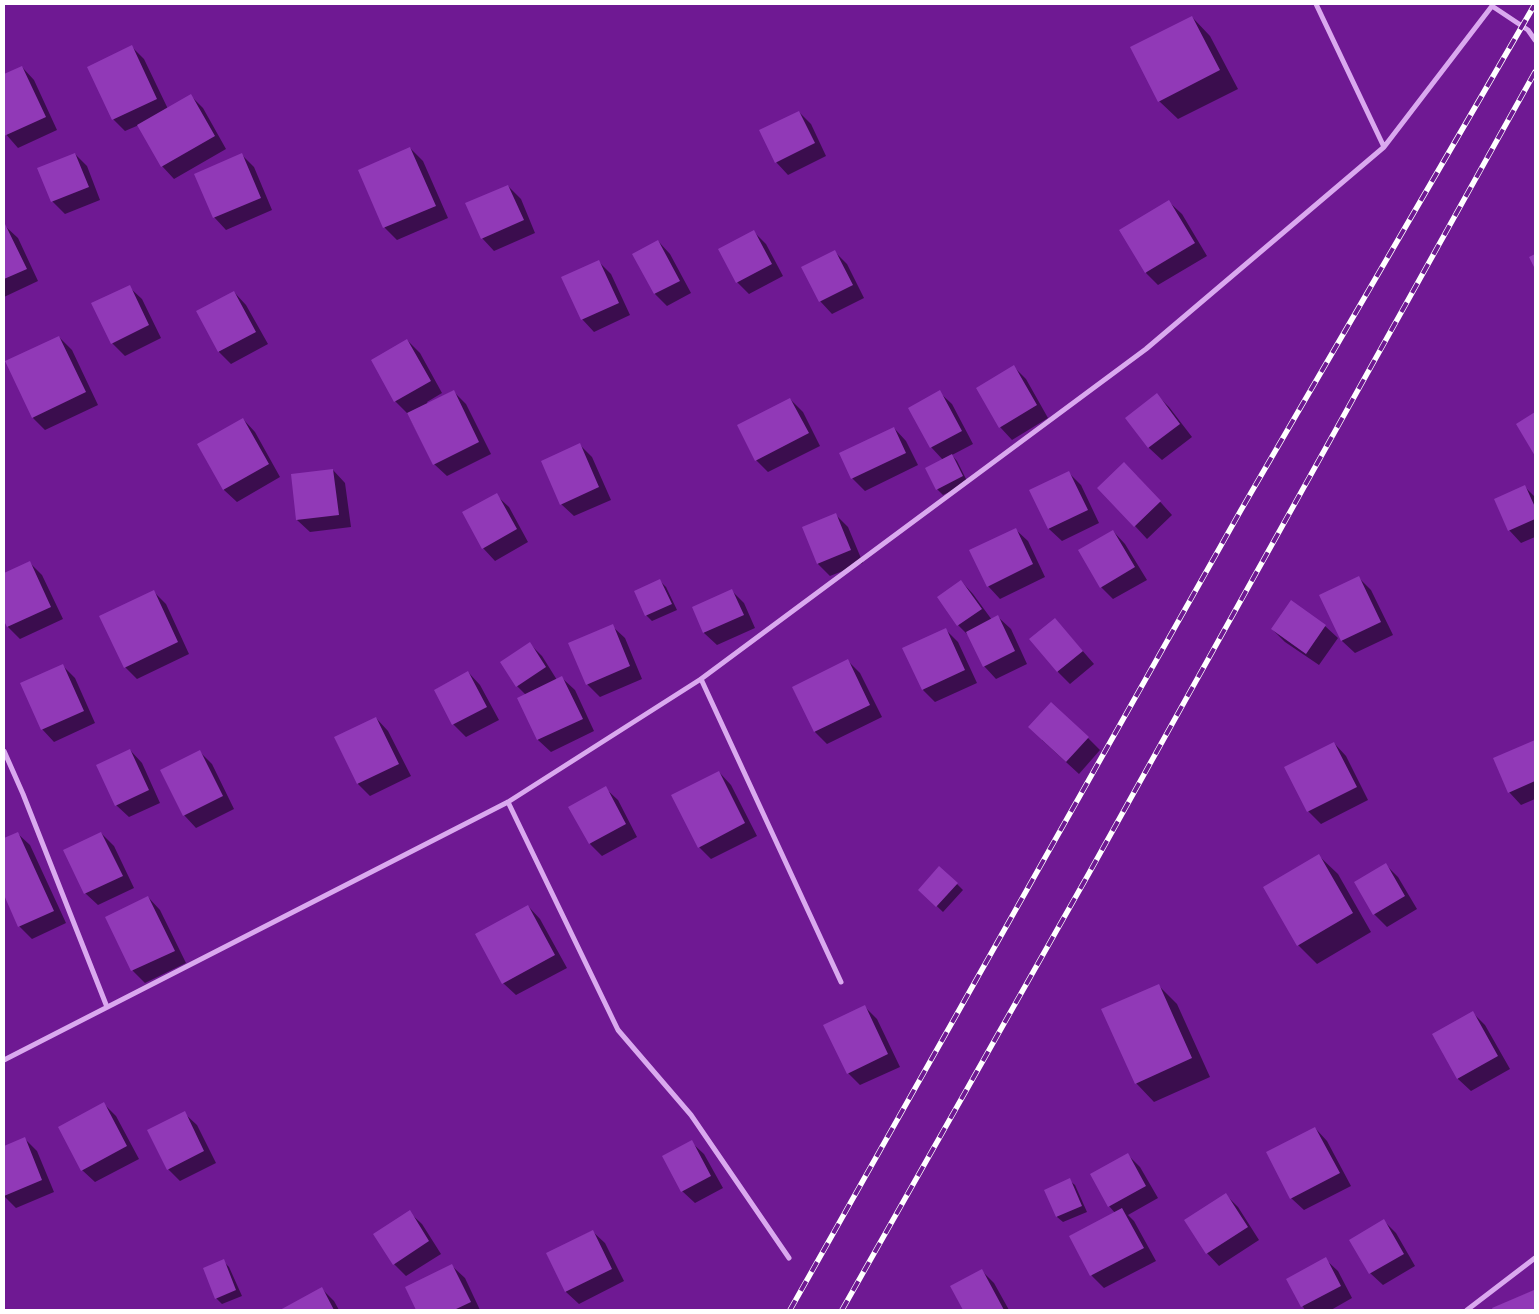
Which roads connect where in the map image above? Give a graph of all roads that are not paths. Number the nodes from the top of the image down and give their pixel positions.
1 (1316, 4) edge
2 (1535, 40) edge
3 (1384, 146) junction
4 (701, 679) junction
5 (4, 751) edge
6 (508, 802) junction
7 (841, 982) dead end
8 (107, 1007) junction
9 (4, 1060) edge
10 (790, 1258) dead end
11 (1535, 1258) edge
12 (1467, 1310) edge

1 - 3 street
2 - 3 street
3 - 4 street
4 - 6 street
4 - 7 street
5 - 8 street
6 - 8 street
6 - 10 street
8 - 9 street
11 - 12 street

